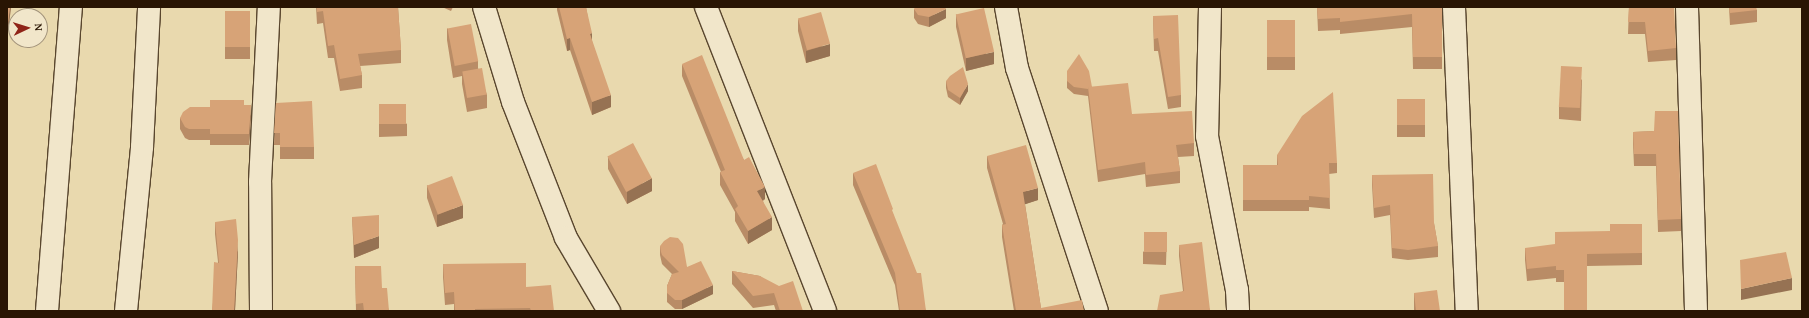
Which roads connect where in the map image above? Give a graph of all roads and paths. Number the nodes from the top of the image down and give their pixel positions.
1 (71, 7) edge
2 (149, 7) edge
3 (269, 7) edge
4 (484, 7) edge
5 (706, 7) edge
6 (1006, 7) edge
7 (1210, 7) edge
8 (1454, 7) edge
9 (1687, 7) edge
10 (47, 311) edge
11 (126, 311) edge
12 (261, 311) edge
13 (609, 311) edge
14 (825, 311) edge
15 (1097, 311) edge
16 (1238, 311) edge
17 (1467, 311) edge
18 (1696, 311) edge

1 - 10 street
2 - 11 street
3 - 12 street
4 - 13 street
5 - 14 street
6 - 15 street
7 - 16 street
8 - 17 street
9 - 18 street

